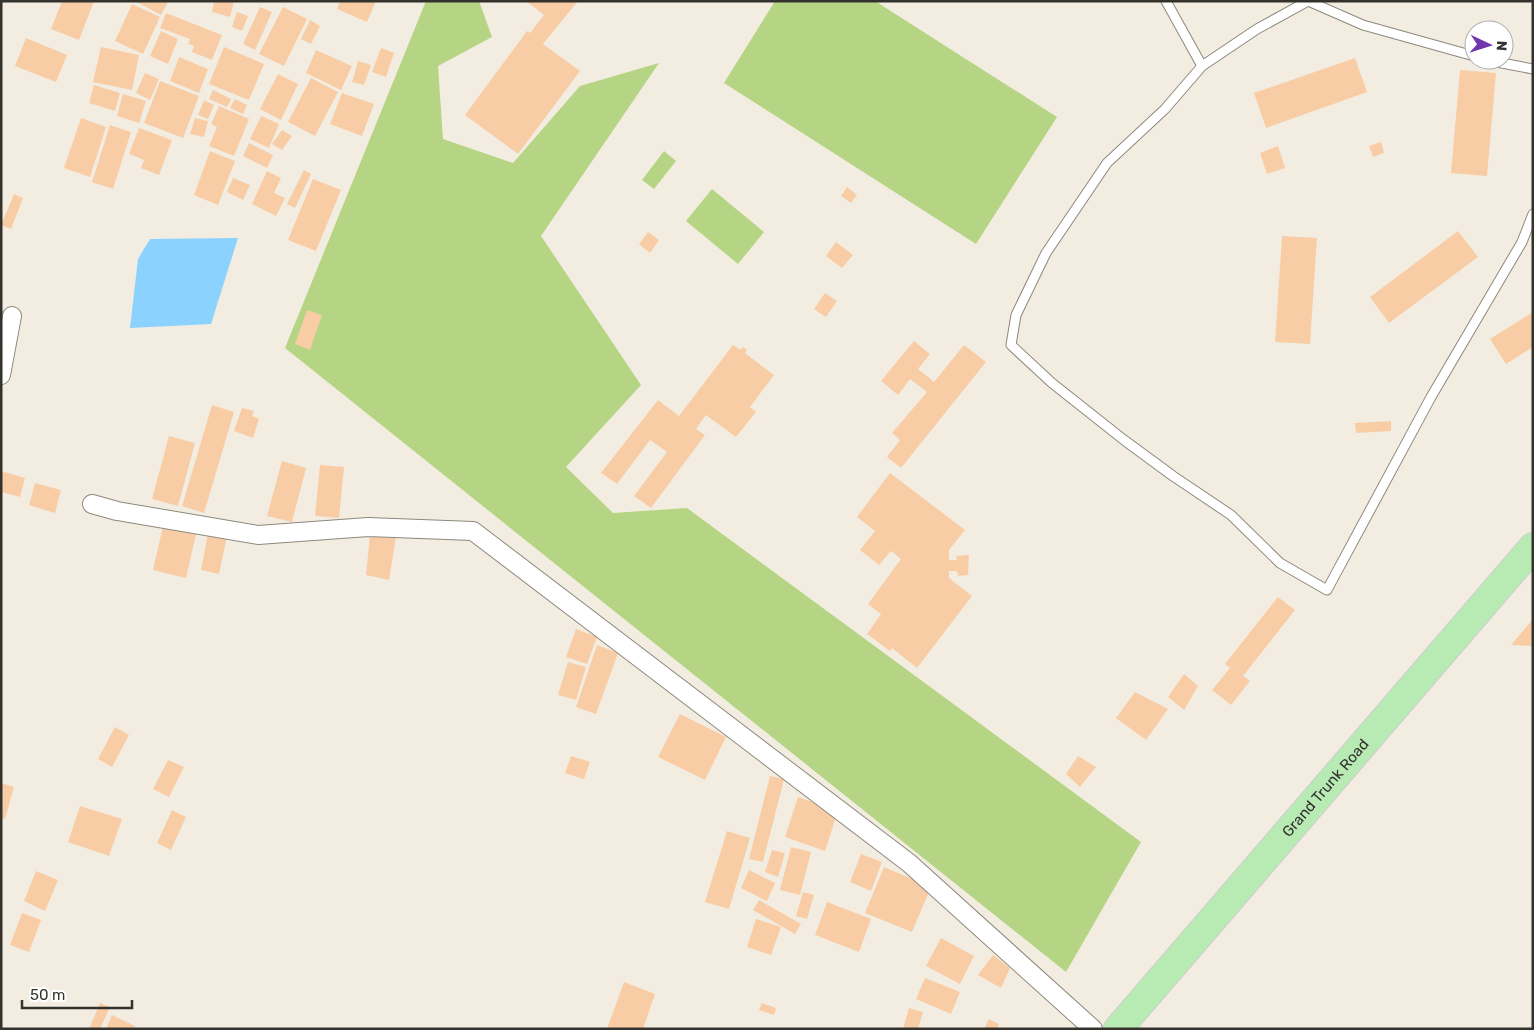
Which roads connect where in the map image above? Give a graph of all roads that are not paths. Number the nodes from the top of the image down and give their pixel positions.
1 (1166, 1) edge
2 (1308, 1) edge
3 (1464, 53) edge
4 (1202, 66) junction
5 (1514, 66) edge
6 (1533, 70) edge
7 (1533, 214) edge
8 (12, 316) dead end
9 (1, 375) edge
10 (92, 504) dead end
11 (1533, 547) edge
12 (1093, 1029) edge
13 (1118, 1029) edge

1 - 4 lane
2 - 3 lane
2 - 4 lane
4 - 7 lane
5 - 6 lane
8 - 9 street
10 - 12 street
11 - 13 highway, Grand Trunk Road

